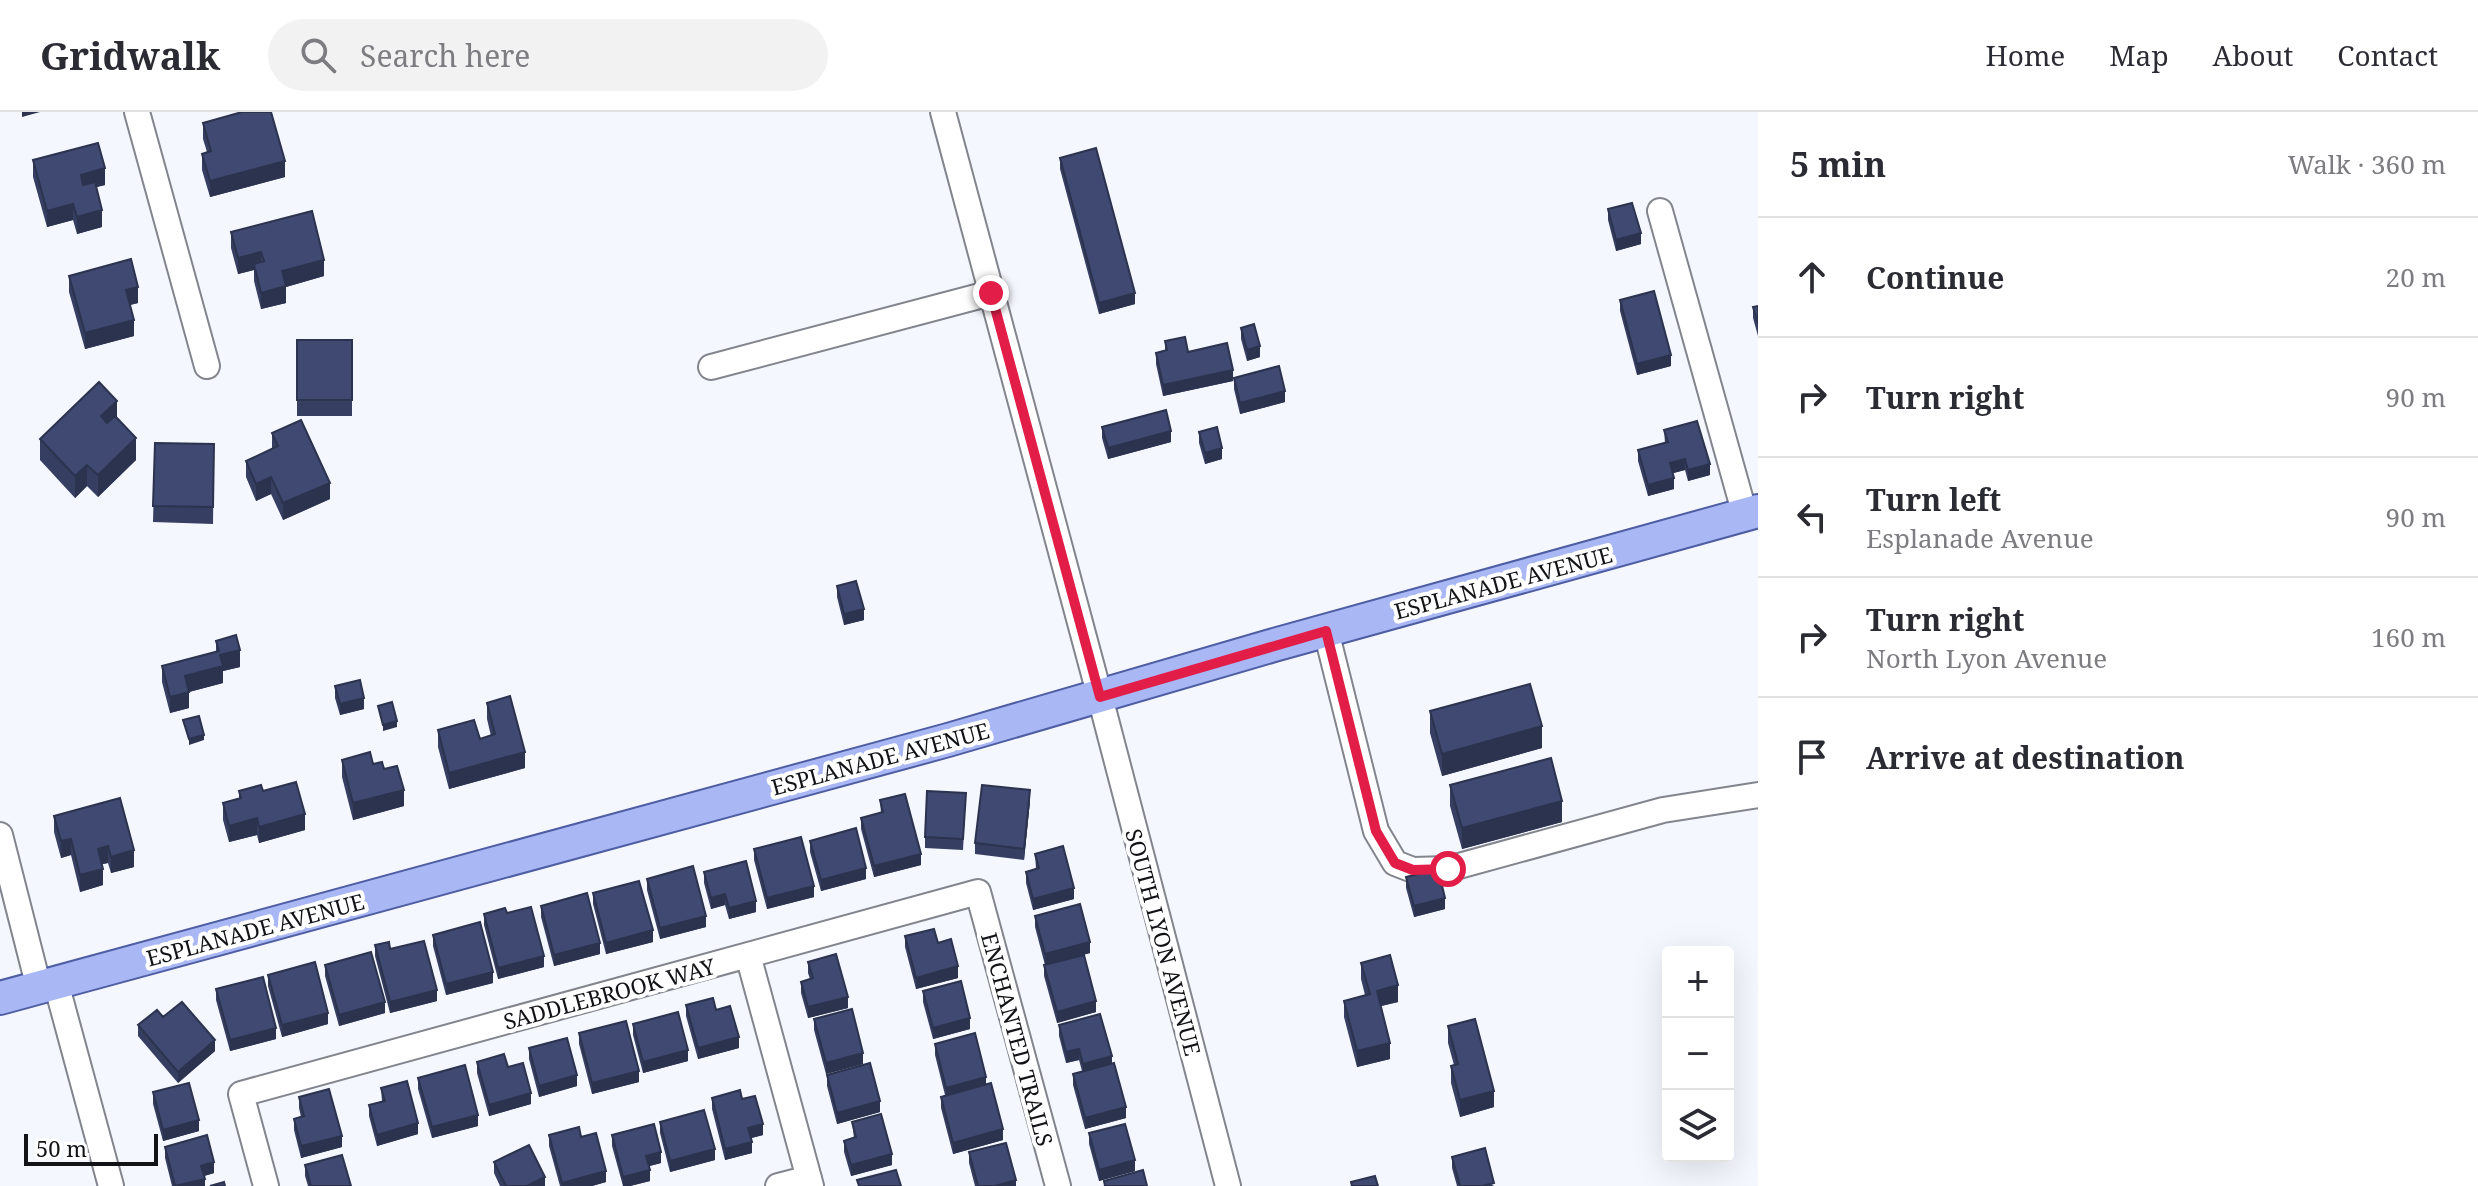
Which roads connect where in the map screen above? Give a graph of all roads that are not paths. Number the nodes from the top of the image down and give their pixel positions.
1 (137, 112) edge
2 (943, 112) edge
3 (1660, 211) dead end
4 (991, 293) junction
5 (207, 366) dead end
6 (711, 367) dead end
7 (1752, 513) edge
8 (1326, 631) junction
9 (1100, 697) junction
10 (1758, 795) edge
11 (0, 835) edge
12 (978, 892) joint
13 (748, 955) junction
14 (48, 986) junction
15 (0, 998) edge
16 (810, 1182) edge
17 (111, 1186) edge
18 (266, 1186) edge
19 (778, 1186) edge
20 (1058, 1186) edge
21 (1228, 1186) edge

1 - 5 street
2 - 4 street, SOUTH LYON AVENUE
3 - 7 street
4 - 6 street
4 - 9 street, SOUTH LYON AVENUE
7 - 8 main road, ESPLANADE AVENUE
8 - 9 main road, ESPLANADE AVENUE
8 - 10 street
9 - 14 main road, ESPLANADE AVENUE
9 - 21 street, SOUTH LYON AVENUE
11 - 14 street
12 - 13 street, SADDLEBROOK WAY
12 - 20 street, ENCHANTED TRAILS
13 - 16 street
13 - 18 street, SADDLEBROOK WAY
14 - 15 main road, ESPLANADE AVENUE
14 - 17 street
16 - 19 street

